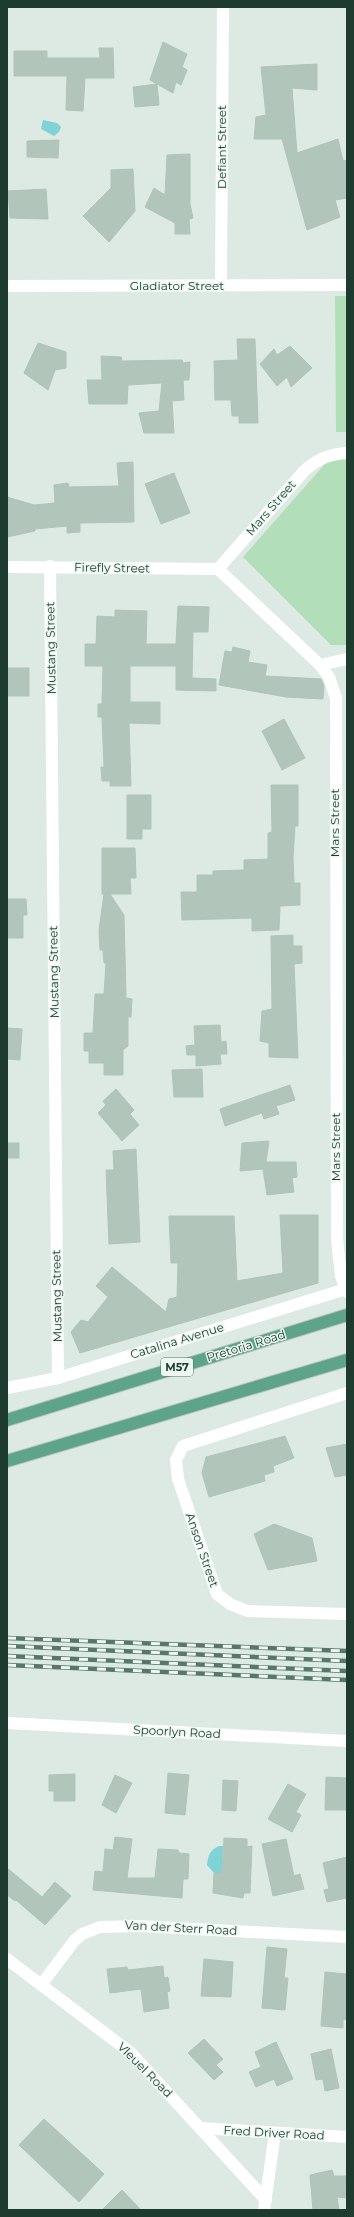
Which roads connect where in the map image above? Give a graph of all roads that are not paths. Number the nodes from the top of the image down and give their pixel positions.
1 (223, 7) edge
2 (347, 285) edge
3 (7, 286) edge
4 (221, 286) junction
5 (347, 453) edge
6 (50, 566) junction
7 (7, 567) edge
8 (218, 569) junction
9 (347, 658) edge
10 (320, 665) junction
11 (341, 886) edge
12 (346, 1290) edge
13 (347, 1315) edge
14 (347, 1360) edge
15 (58, 1378) junction
16 (7, 1388) edge
17 (347, 1393) edge
18 (7, 1420) edge
19 (7, 1462) edge
20 (347, 1614) edge
21 (7, 1723) edge
22 (347, 1741) edge
23 (347, 1937) edge
24 (7, 1959) edge
25 (41, 1985) junction
26 (201, 2128) junction
27 (275, 2133) junction
28 (347, 2137) edge
29 (265, 2205) edge

1 - 4 street, Defiant Street
2 - 4 street, Gladiator Street
3 - 4 street, Gladiator Street
5 - 8 street, Mars Street
6 - 7 street, Firefly Street
6 - 8 street, Firefly Street
6 - 15 street, Mustang Street
8 - 10 street, Mars Street
9 - 10 street
10 - 11 street, Mars Street
11 - 12 street, Mars Street
12 - 15 street, Catalina Avenue
13 - 18 main road, Pretoria Road / M57
14 - 19 main road
15 - 16 street, Catalina Avenue
17 - 20 street, Anson Street
21 - 22 street, Spoorlyn Road
23 - 25 street, Van der Sterr Road
24 - 25 street, Vleuel Road
25 - 26 street, Vleuel Road
26 - 27 street, Fred Driver Road
26 - 29 street, Vleuel Road
27 - 28 street, Fred Driver Road
27 - 29 street

